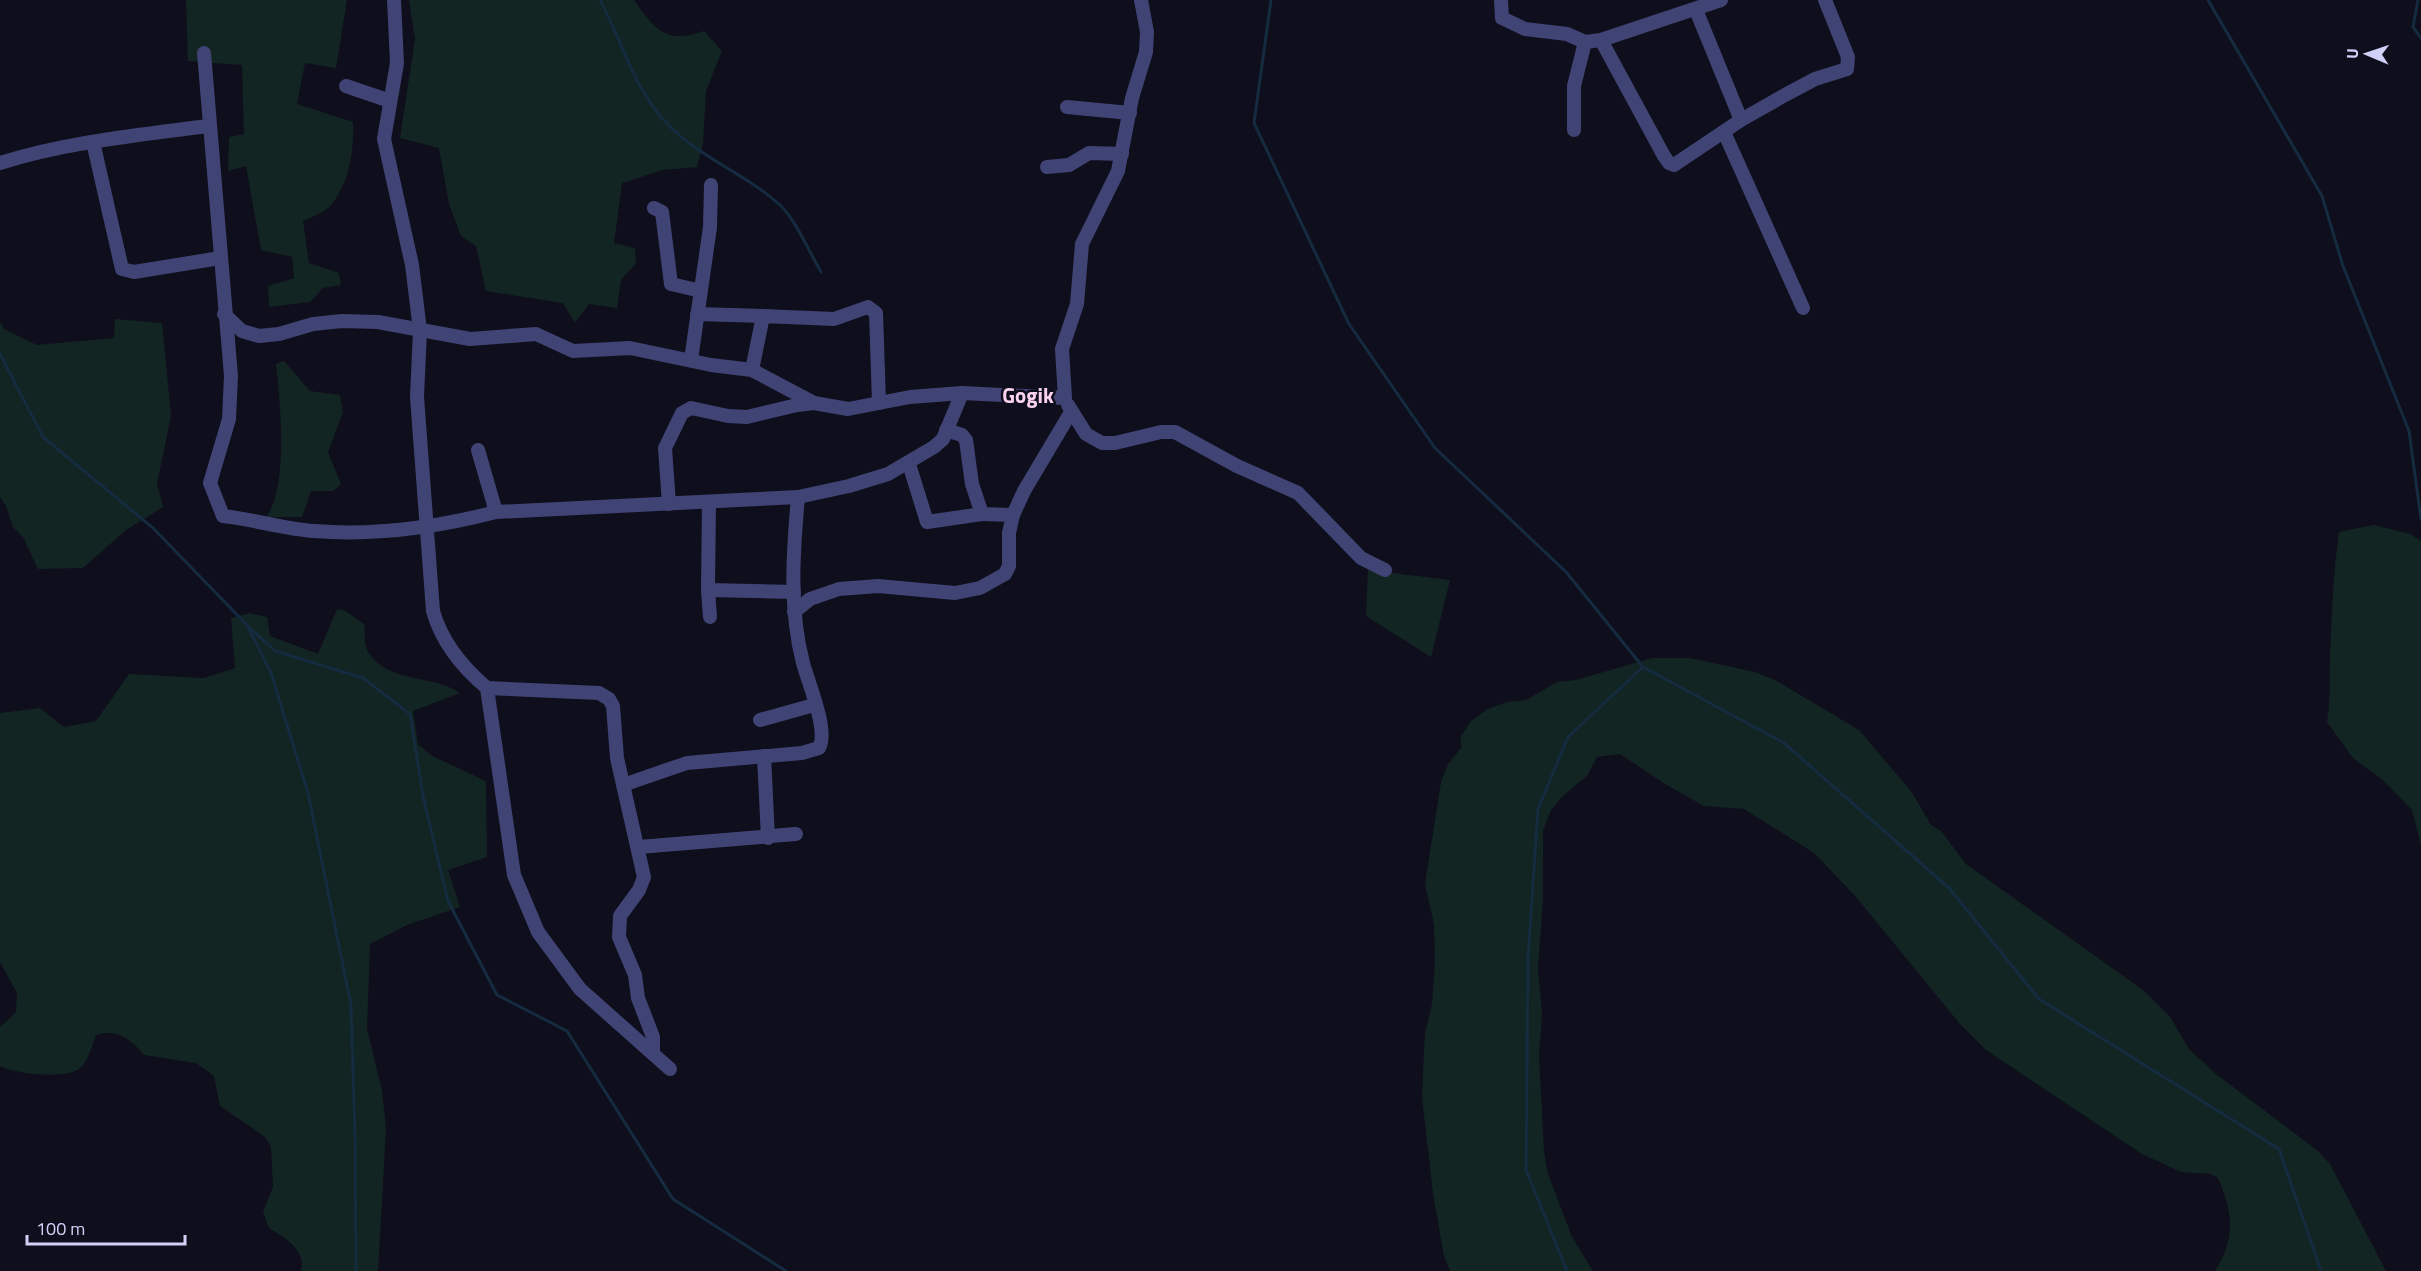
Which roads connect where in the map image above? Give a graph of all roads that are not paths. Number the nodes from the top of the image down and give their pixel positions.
1 (394, 0) edge
2 (1142, 0) edge
3 (1501, 0) edge
4 (1721, 0) edge
5 (1825, 0) edge
6 (1696, 10) junction
7 (1600, 40) junction
8 (1585, 42) junction
9 (204, 53) dead end
10 (345, 86) dead end
11 (390, 101) junction
12 (1067, 107) dead end
13 (1130, 113) junction
14 (1741, 120) junction
15 (208, 126) junction
16 (1574, 130) dead end
17 (1724, 132) junction
18 (93, 142) junction
19 (1122, 154) junction
20 (0, 164) edge
21 (1047, 167) dead end
22 (711, 184) dead end
23 (654, 208) dead end
24 (220, 258) junction
25 (701, 291) junction
26 (1803, 308) dead end
27 (224, 314) junction
28 (697, 314) junction
29 (763, 316) junction
30 (420, 330) junction
31 (691, 360) junction
32 (752, 370) junction
33 (962, 393) junction
34 (1065, 398) junction
35 (814, 403) junction
36 (879, 403) junction
37 (1071, 412) junction
38 (946, 430) junction
39 (478, 450) dead end
40 (909, 464) junction
41 (798, 497) junction
42 (709, 502) junction
43 (669, 504) junction
44 (496, 512) junction
45 (982, 514) junction
46 (1013, 515) junction
47 (424, 526) junction
48 (1384, 570) dead end
49 (708, 590) junction
50 (794, 592) junction
51 (794, 612) junction
52 (710, 617) dead end
53 (487, 688) junction
54 (814, 705) junction
55 (760, 720) dead end
56 (764, 756) junction
57 (623, 784) junction
58 (796, 834) dead end
59 (768, 838) junction
60 (639, 847) junction
61 (653, 1052) junction
62 (670, 1068) dead end

1 - 11 street
2 - 13 street
3 - 8 street
4 - 6 street
5 - 14 street
6 - 7 street
6 - 14 street
7 - 8 street
7 - 17 street
8 - 16 street
9 - 15 street
10 - 11 street
11 - 30 street
12 - 13 street
13 - 19 street
14 - 17 street
15 - 18 street
15 - 24 street
17 - 26 street
18 - 20 street
18 - 24 street
19 - 21 street
19 - 34 street
22 - 25 street
23 - 25 street
24 - 27 street
25 - 28 street
27 - 30 street
27 - 47 street
28 - 29 street
28 - 31 street
29 - 32 street
29 - 36 street
30 - 31 street
30 - 47 street
31 - 32 street
32 - 35 street
33 - 34 street
33 - 36 street
33 - 38 street
34 - 37 street
35 - 36 street
35 - 43 street
37 - 46 street
37 - 48 street
38 - 40 street
38 - 45 street
39 - 44 street
40 - 41 street
40 - 45 street
41 - 42 street
41 - 50 street
42 - 43 street
42 - 49 street
43 - 44 street
44 - 47 street
45 - 46 street
46 - 51 street
47 - 53 street
49 - 50 street
49 - 52 street
50 - 51 street
51 - 54 street
53 - 57 street
53 - 61 street
54 - 55 street
54 - 56 street
56 - 57 street
56 - 59 street
57 - 60 street
58 - 59 street
59 - 60 street
60 - 61 street
61 - 62 street

